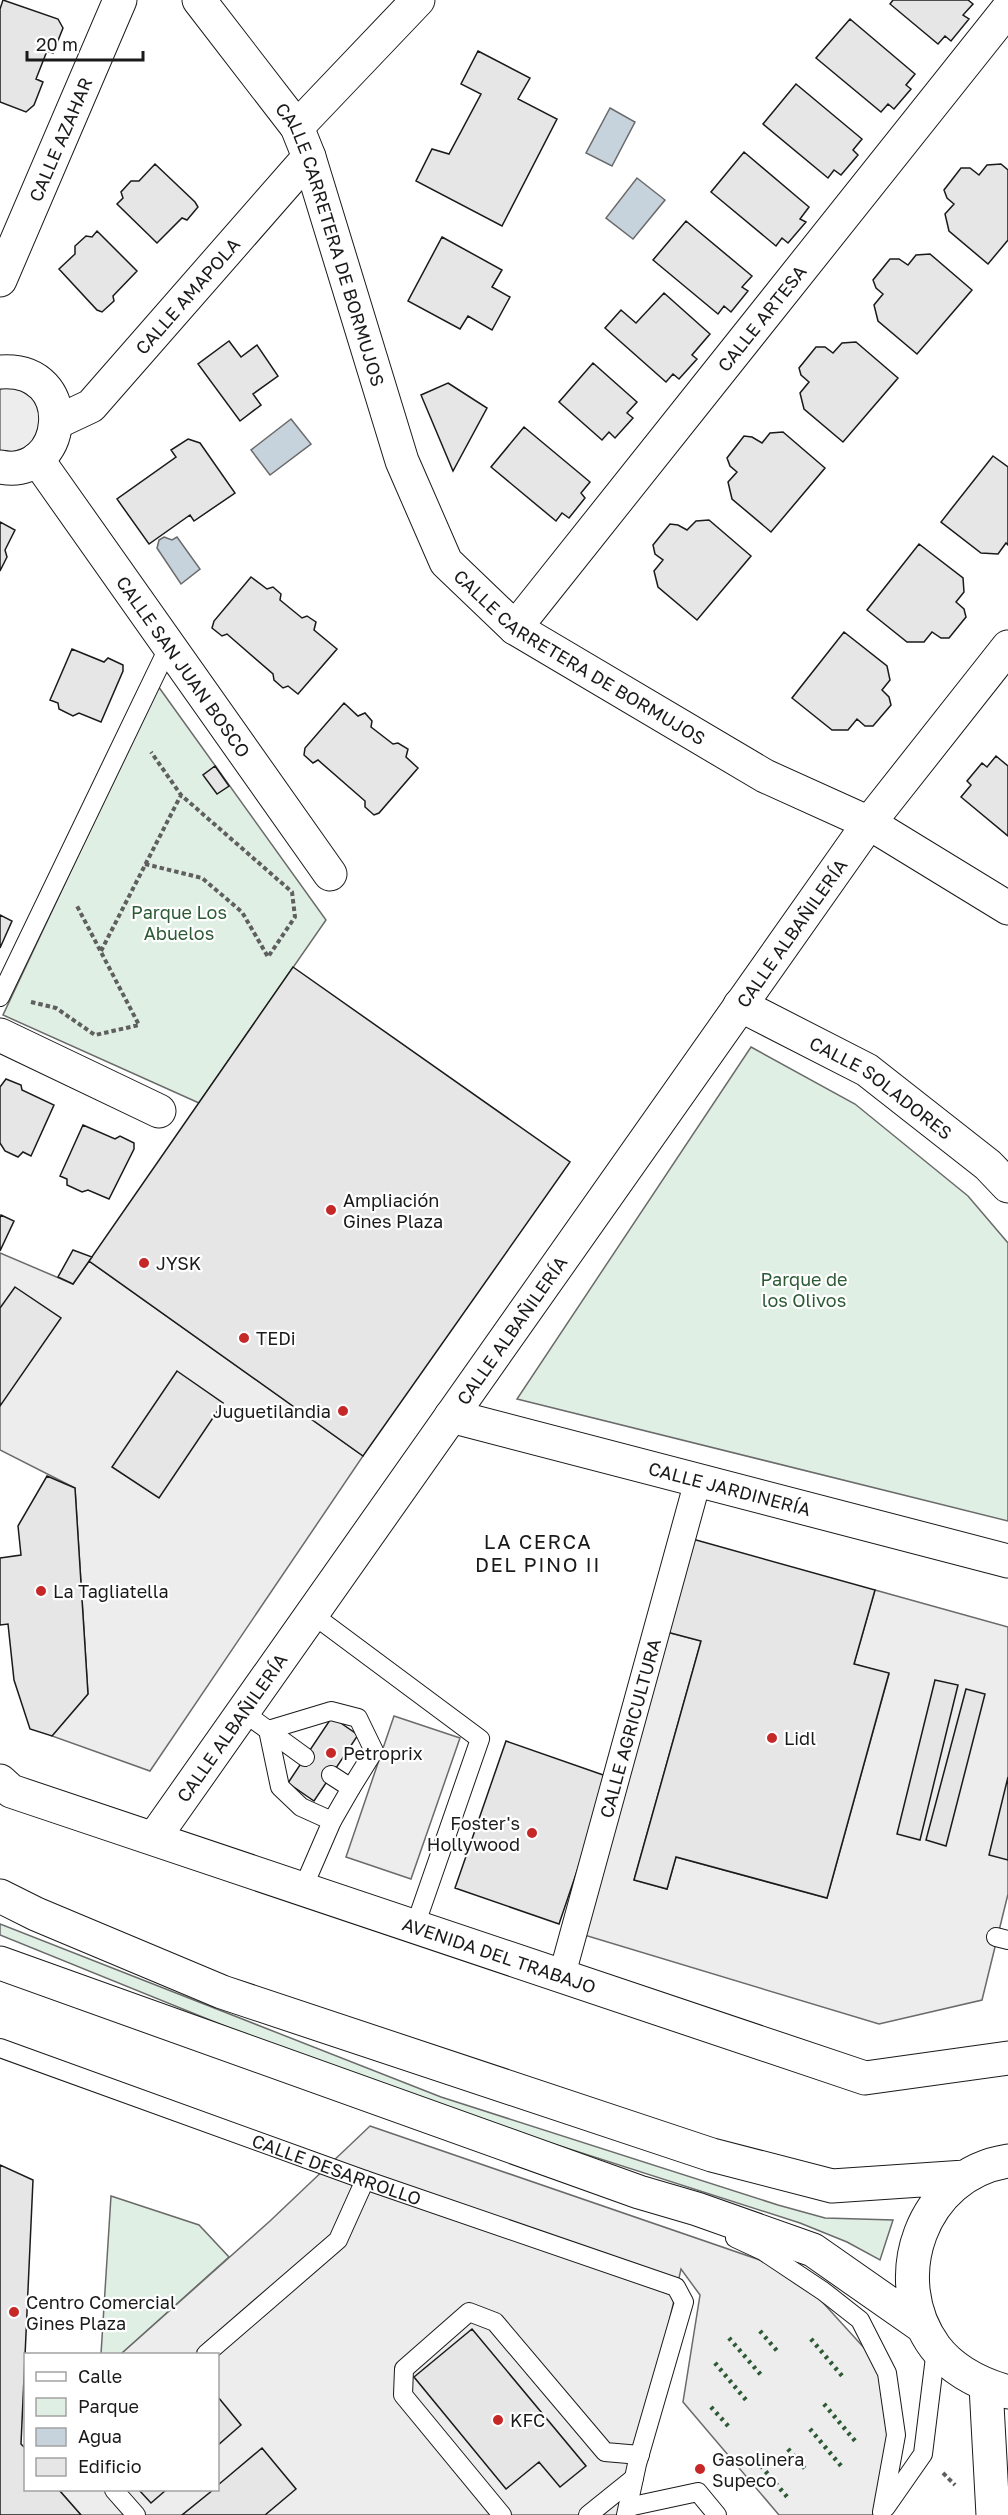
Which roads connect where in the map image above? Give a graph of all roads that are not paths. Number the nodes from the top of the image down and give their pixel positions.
1 (120, 0) edge
2 (199, 0) edge
3 (418, 0) edge
4 (1008, 9) edge
5 (297, 127) junction
6 (309, 157) junction
7 (0, 280) edge
8 (0, 372) edge
9 (57, 422) junction
10 (37, 459) junction
11 (0, 467) edge
12 (515, 628) junction
13 (169, 646) junction
14 (1008, 647) edge
15 (869, 823) junction
16 (330, 874) dead end
17 (1008, 908) edge
18 (0, 998) edge
19 (741, 1005) junction
20 (0, 1035) edge
21 (159, 1111) dead end
22 (1008, 1186) edge
23 (451, 1416) junction
24 (698, 1480) junction
25 (1008, 1561) edge
26 (312, 1614) junction
27 (255, 1721) junction
28 (305, 1757) dead end
29 (331, 1775) dead end
30 (0, 1781) edge
31 (351, 1788) junction
32 (332, 1821) junction
33 (154, 1838) junction
34 (303, 1888) junction
35 (0, 1896) edge
36 (415, 1926) junction
37 (0, 1963) edge
38 (562, 1975) junction
39 (0, 2048) edge
40 (1008, 2058) edge
41 (1008, 2161) edge
42 (965, 2177) junction
43 (365, 2180) junction
44 (639, 2192) junction
45 (929, 2338) junction
46 (208, 2353) edge
47 (997, 2389) edge
48 (640, 2455) junction
49 (634, 2478) junction
50 (115, 2491) edge
51 (627, 2511) edge
52 (881, 2514) edge
53 (136, 2515) edge
54 (502, 2515) edge
55 (588, 2515) edge
56 (717, 2515) edge
57 (993, 2515) edge

1 - 7 street, CALLE AZAHAR
2 - 5 street, CALLE CARRETERA DE BORMUJOS
3 - 5 street
4 - 12 street, CALLE ARTESA
5 - 6 street, CALLE CARRETERA DE BORMUJOS
6 - 9 street, CALLE AMAPOLA
6 - 12 street, CALLE CARRETERA DE BORMUJOS
8 - 9 street
9 - 10 street
10 - 11 street
10 - 13 street, CALLE SAN JUAN BOSCO
12 - 15 street, CALLE CARRETERA DE BORMUJOS
13 - 16 street, CALLE SAN JUAN BOSCO
13 - 18 lane
14 - 15 street, CALLE ALBAÑILERÍA
15 - 17 street, CALLE CARRETERA DE BORMUJOS
15 - 19 street, CALLE ALBAÑILERÍA
19 - 22 street, CALLE SOLADORES
19 - 23 street, CALLE ALBAÑILERÍA
20 - 21 street
23 - 24 street, CALLE JARDINERÍA
23 - 26 street, CALLE ALBAÑILERÍA
24 - 25 street, CALLE JARDINERÍA
24 - 38 street, CALLE AGRICULTURA
26 - 27 street, CALLE ALBAÑILERÍA
26 - 36 lane
27 - 28 lane
27 - 31 lane
27 - 32 lane
27 - 33 street, CALLE ALBAÑILERÍA
29 - 31 lane
30 - 33 street, AVENIDA DEL TRABAJO
31 - 32 lane
32 - 34 lane
33 - 34 street, AVENIDA DEL TRABAJO
34 - 36 street, AVENIDA DEL TRABAJO
35 - 42 street
36 - 38 street, AVENIDA DEL TRABAJO
37 - 44 street
38 - 40 street, AVENIDA DEL TRABAJO
39 - 43 lane, CALLE DESARROLLO
41 - 42 street
42 - 45 street
43 - 46 lane
43 - 48 lane, CALLE DESARROLLO
44 - 45 street
44 - 52 lane
45 - 47 street
45 - 52 lane
47 - 57 street
48 - 49 lane
48 - 54 lane
49 - 51 lane
49 - 55 lane
50 - 53 lane
51 - 56 lane

